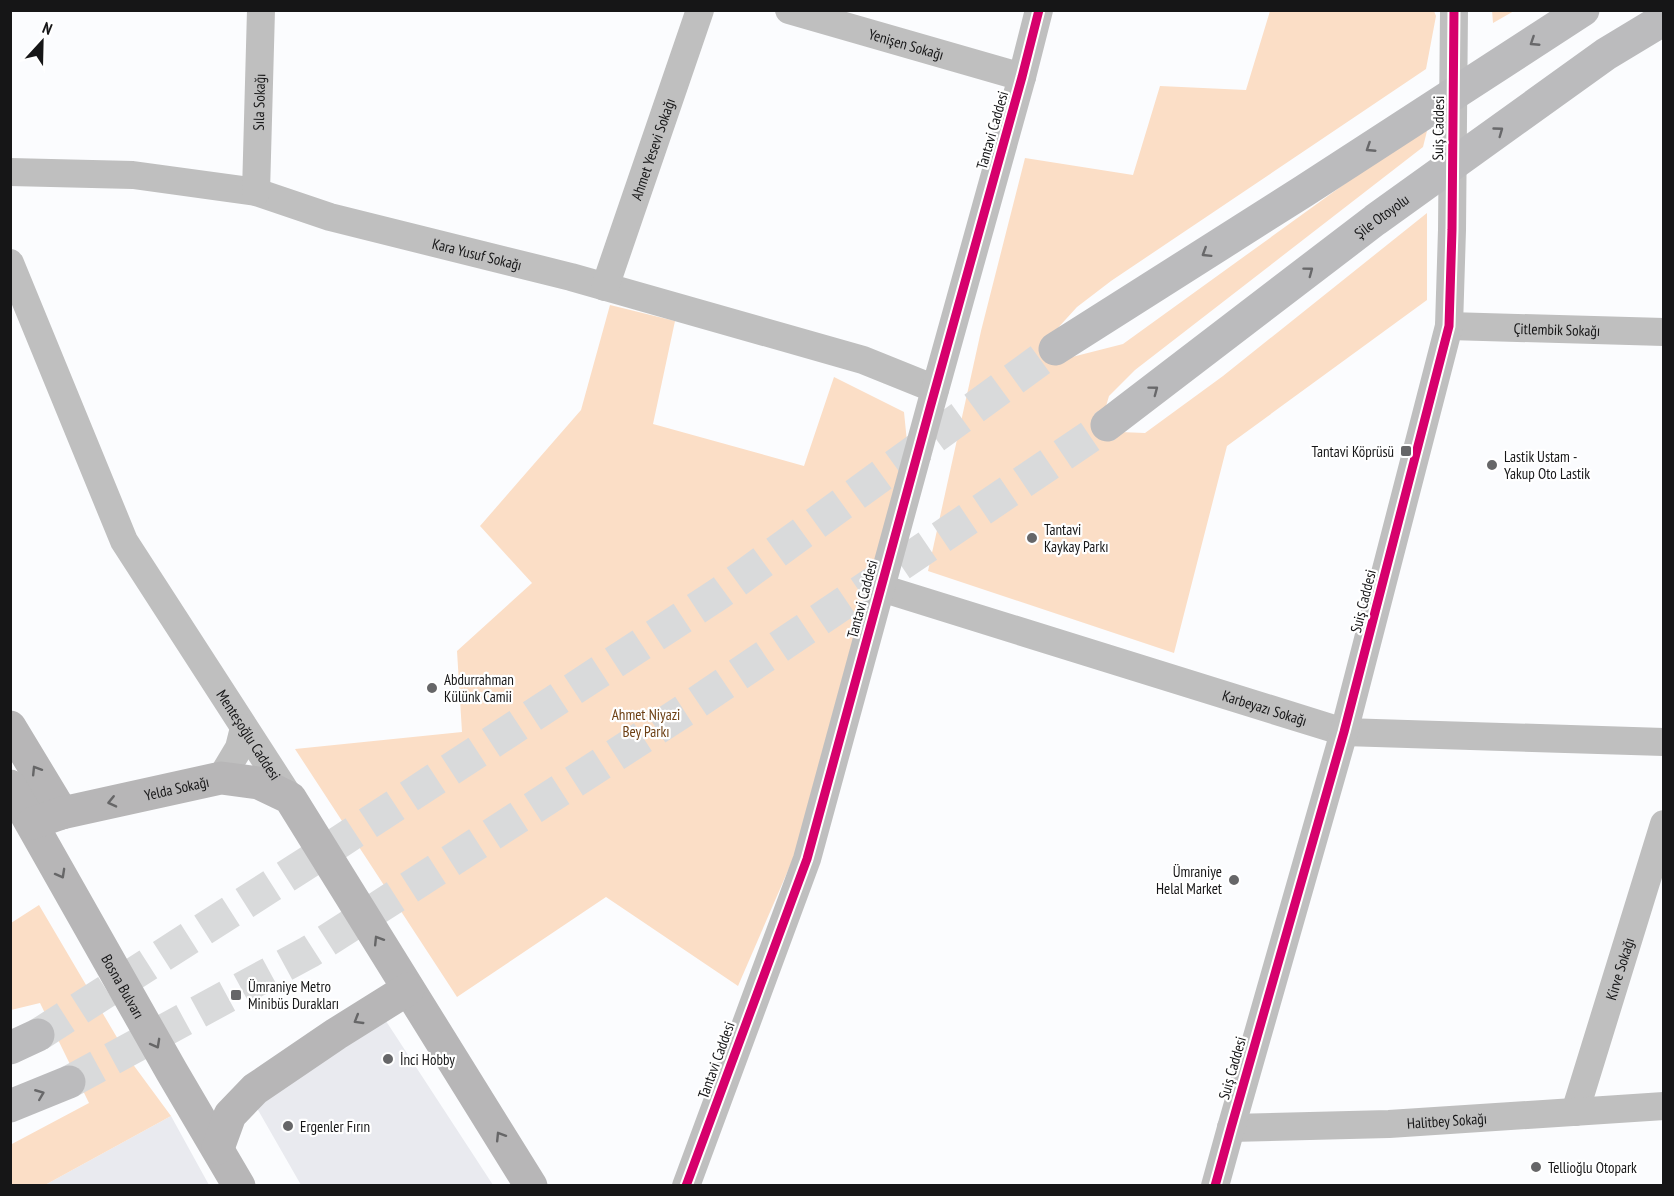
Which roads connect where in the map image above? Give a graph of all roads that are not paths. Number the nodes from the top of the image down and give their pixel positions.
1 (261, 10) edge
2 (700, 10) edge
3 (789, 10) edge
4 (1039, 10) edge
5 (1454, 10) edge
6 (1583, 10) edge
7 (1664, 19) edge
8 (1022, 77) junction
9 (10, 172) edge
10 (256, 192) junction
11 (10, 262) edge
12 (605, 287) junction
13 (1449, 326) junction
14 (1664, 332) edge
15 (1054, 349) tunnel mouth
16 (935, 389) junction
17 (1107, 425) tunnel mouth
18 (881, 588) junction
19 (10, 727) edge
20 (244, 728) junction
21 (1344, 732) junction
22 (1664, 742) edge
23 (221, 777) junction
24 (10, 786) edge
25 (290, 798) junction
26 (35, 822) edge
27 (1664, 824) edge
28 (408, 989) junction
29 (69, 1082) tunnel mouth
30 (10, 1106) edge
31 (1664, 1106) edge
32 (1575, 1112) junction
33 (1230, 1128) junction
34 (218, 1148) junction
35 (239, 1185) edge
36 (531, 1185) edge
37 (686, 1185) edge
38 (1215, 1185) edge

1 - 10 street, Sıla Sokağı
2 - 12 street, Ahmet Yesevi Sokağı
3 - 8 street, Yenişen Sokağı
4 - 8 street, Tantavi Caddesi
5 - 13 street, Suiş Caddesi
6 -> 15 highway
17 -> 7 highway, Şile Otoyolu
8 - 16 street, Tantavi Caddesi
9 - 10 street, Kara Yusuf Sokağı
10 - 12 street, Kara Yusuf Sokağı
11 - 20 street, Menteşoğlu Caddesi
12 - 16 street, Kara Yusuf Sokağı
13 - 14 street, Çitlembik Sokağı
13 - 21 street, Suiş Caddesi
16 - 18 street, Tantavi Caddesi
18 - 21 street, Karbeyazı Sokağı
18 - 37 street, Tantavi Caddesi
26 -> 19 main road, Bosna Bulvarı
20 - 23 street
20 - 25 street, Menteşoğlu Caddesi
21 - 22 street, Karbeyazı Sokağı
21 - 33 street, Suiş Caddesi
23 - 25 main road, Yelda Sokağı
23 -> 26 main road, Yelda Sokağı
24 - 26 main road, Bosna Bulvarı
28 -> 25 main road, Menteşoğlu Caddesi
26 -> 34 main road, Bosna Bulvarı
27 - 32 street, Kirve Sokağı
28 -> 34 main road
36 -> 28 main road, Menteşoğlu Caddesi
30 -> 29 highway
31 - 32 street, Halitbey Sokağı
32 - 33 street, Halitbey Sokağı
33 - 38 street, Suiş Caddesi
34 - 35 main road, Bosna Bulvarı

